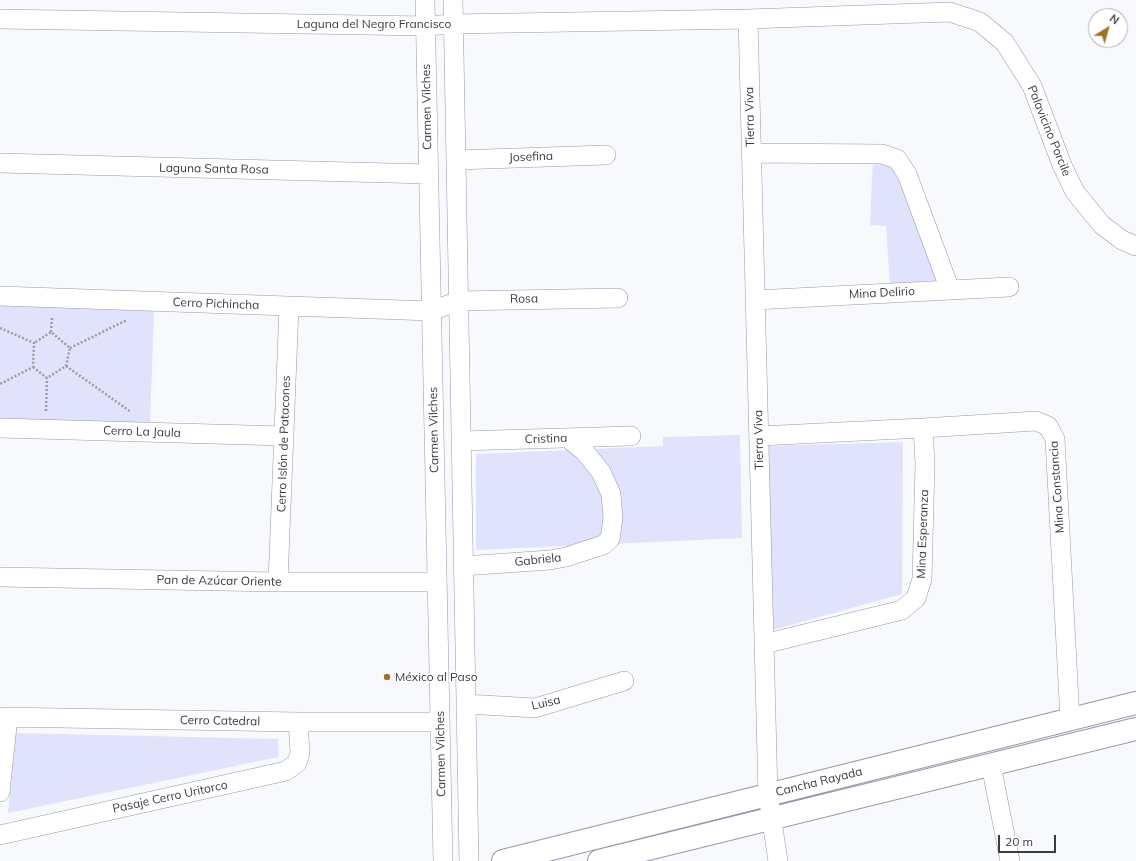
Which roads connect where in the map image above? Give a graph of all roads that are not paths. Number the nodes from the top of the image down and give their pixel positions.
1 (425, 0) edge
2 (453, 0) edge
3 (748, 19) junction
4 (0, 20) edge
5 (453, 24) junction
6 (426, 26) junction
7 (751, 153) junction
8 (606, 155) dead end
9 (456, 160) junction
10 (0, 163) edge
11 (429, 174) junction
12 (1136, 246) edge
13 (1009, 287) dead end
14 (950, 290) junction
15 (0, 296) edge
16 (618, 298) dead end
17 (755, 300) junction
18 (458, 301) junction
19 (289, 307) junction
20 (432, 311) junction
21 (0, 428) edge
22 (922, 428) junction
23 (284, 436) junction
24 (631, 436) dead end
25 (759, 436) junction
26 (569, 439) junction
27 (461, 441) junction
28 (463, 566) junction
29 (0, 577) edge
30 (278, 582) junction
31 (437, 582) junction
32 (764, 644) junction
33 (624, 681) dead end
34 (1136, 703) edge
35 (466, 704) junction
36 (4, 717) edge
37 (1070, 720) junction
38 (298, 722) junction
39 (440, 722) junction
40 (1136, 731) edge
41 (992, 765) junction
42 (0, 792) edge
43 (768, 795) junction
44 (771, 819) junction
45 (0, 835) edge
46 (632, 857) edge
47 (444, 861) edge
48 (469, 861) edge
49 (503, 861) edge
50 (599, 861) edge
51 (778, 861) edge
52 (1010, 861) edge

1 - 6 street, Carmen Vilches
2 - 5 street
3 - 5 street, Laguna del Negro Francisco
3 - 7 street, Tierra Viva
3 - 12 street, Palavicino Porcile
4 - 6 street, Laguna del Negro Francisco
5 - 6 street, Laguna del Negro Francisco
5 - 9 street
6 - 11 street, Carmen Vilches
7 - 14 street
7 - 17 street, Tierra Viva
8 - 9 street, Josefina
9 - 18 street
10 - 11 street, Laguna Santa Rosa
11 - 20 street, Carmen Vilches
13 - 14 street, Mina Delirio
14 - 17 street, Mina Delirio
15 - 19 street, Cerro Pichincha
16 - 18 street, Rosa
17 - 25 street, Tierra Viva
18 - 20 street, Rosa
18 - 27 street
19 - 20 street, Cerro Pichincha
19 - 23 street, Cerro Islón de Patacones
20 - 31 street, Carmen Vilches
21 - 23 street, Cerro La Jaula
22 - 25 street, Mina Constancia
22 - 32 street, Mina Esperanza
22 - 37 street, Mina Constancia
23 - 30 street, Cerro Islón de Patacones
24 - 26 street, Cristina
25 - 32 street, Tierra Viva
26 - 27 street, Cristina
26 - 28 street, Gabriela
27 - 28 street
28 - 35 street
29 - 30 street, Pan de Azúcar Oriente
30 - 31 street, Pan de Azúcar Oriente
31 - 39 street, Carmen Vilches
32 - 43 street, Tierra Viva
33 - 35 street, Luisa
34 - 37 street, Cancha Rayada
35 - 48 street
36 - 38 street, Cerro Catedral
36 - 42 street
37 - 43 street, Cancha Rayada
38 - 39 street, Cerro Catedral
38 - 45 street, Pasaje Cerro Uritorco
39 - 47 street, Carmen Vilches
40 - 41 street, Cancha Rayada
41 - 44 street, Cancha Rayada
41 - 52 street
43 - 44 street, Tierra Viva
43 - 49 street, Cancha Rayada
44 - 46 street, Cancha Rayada
44 - 51 street, Tierra Viva
46 - 50 street, Cancha Rayada

